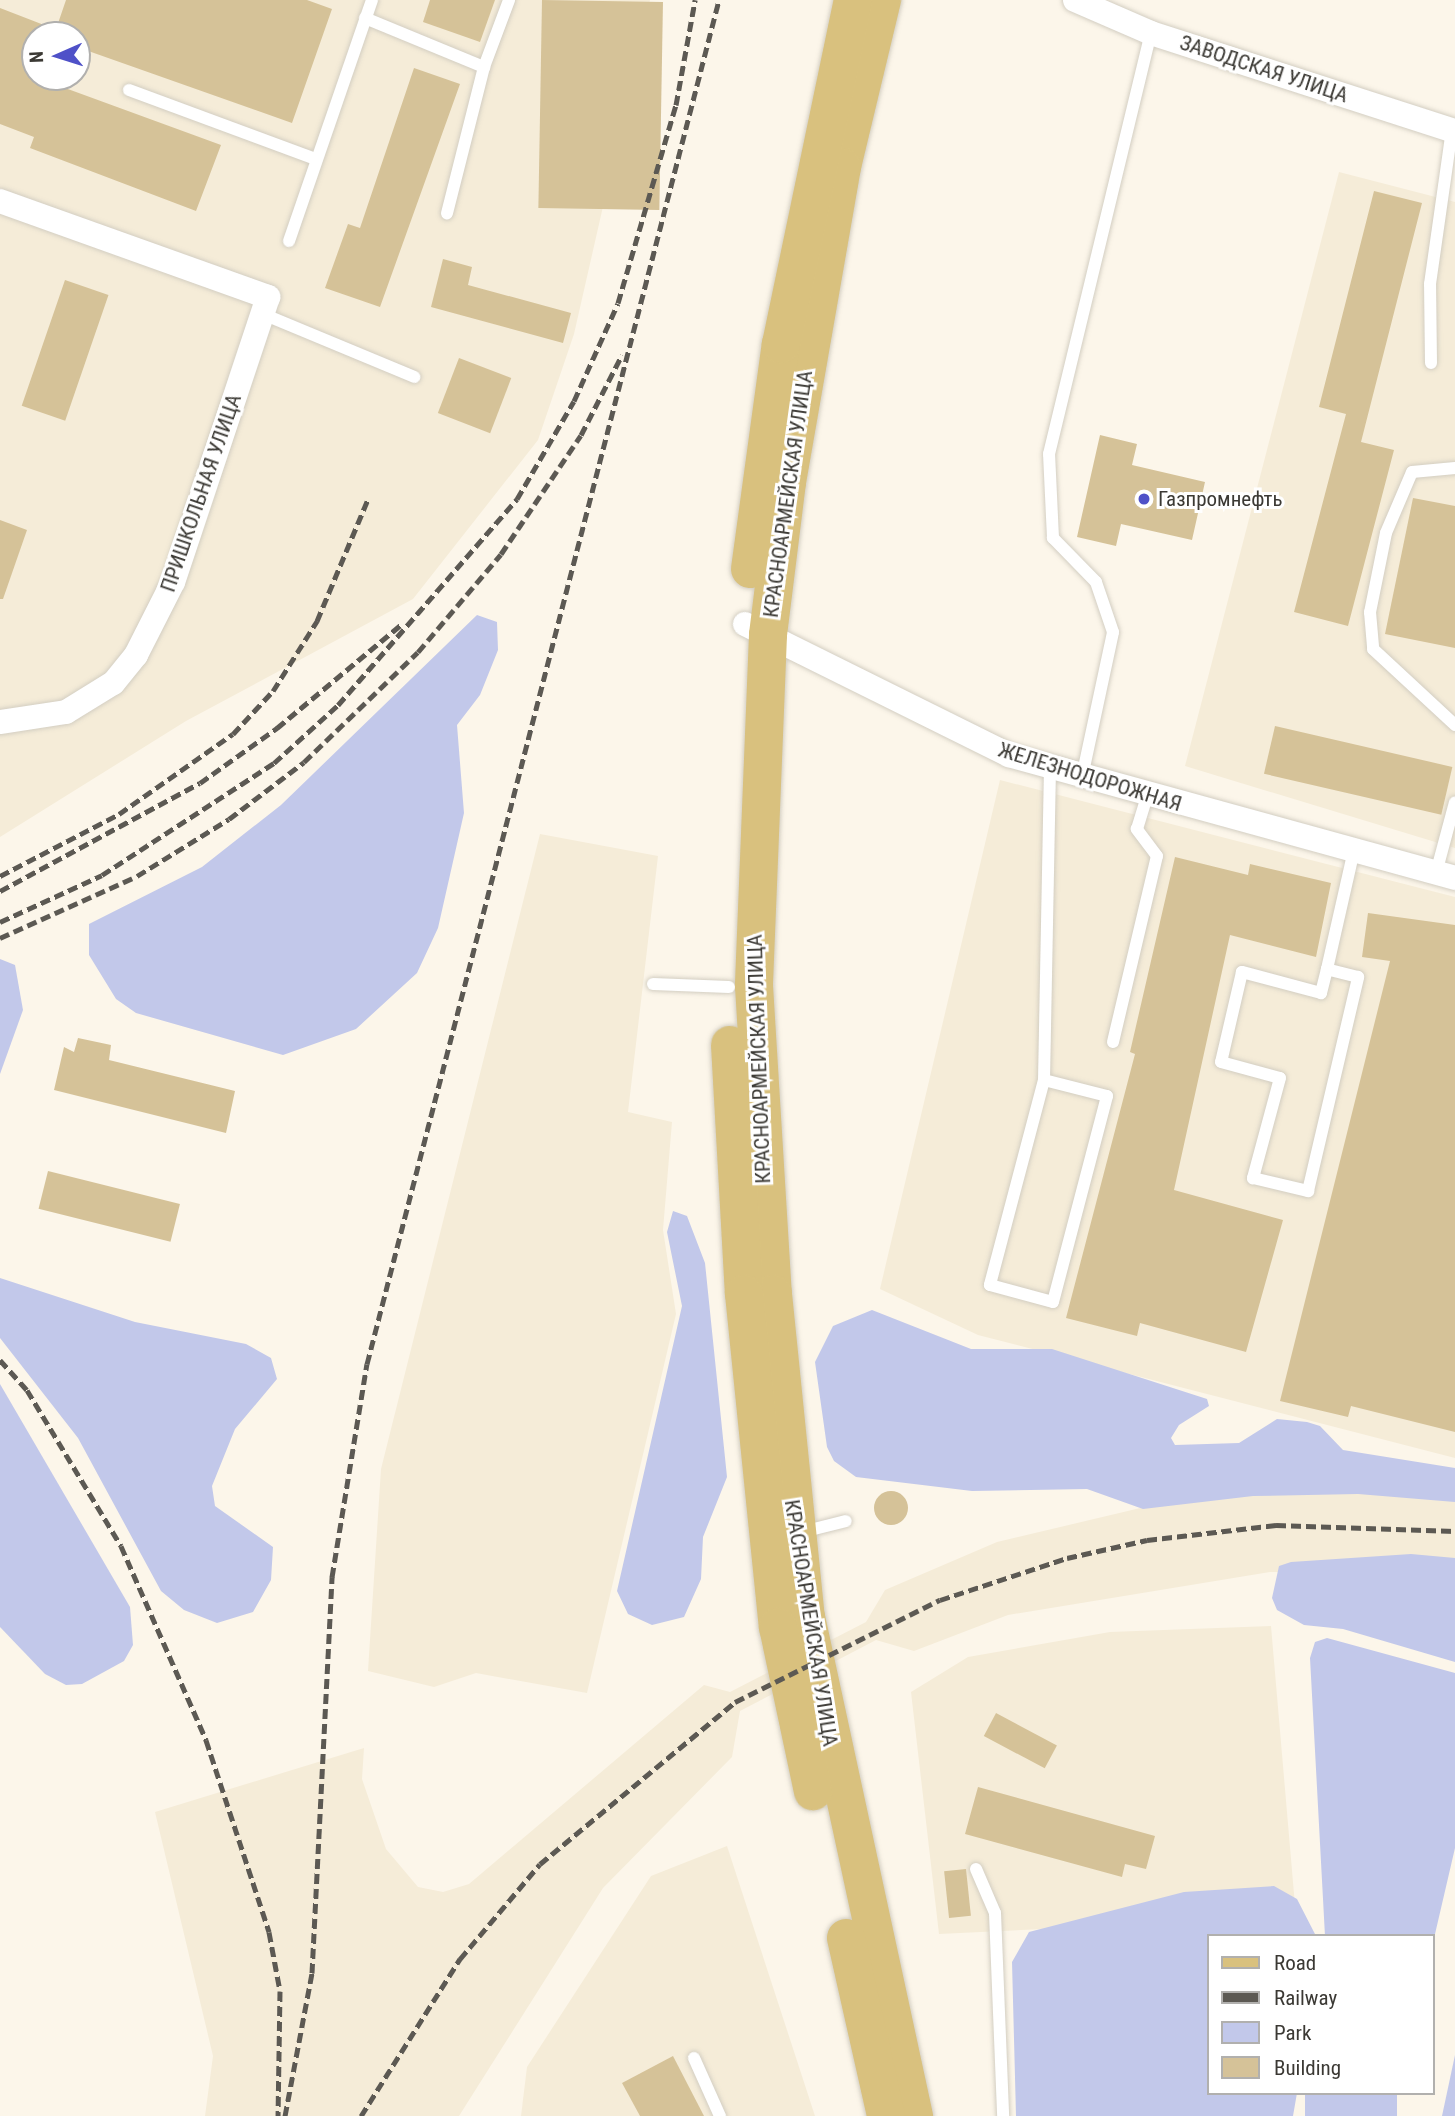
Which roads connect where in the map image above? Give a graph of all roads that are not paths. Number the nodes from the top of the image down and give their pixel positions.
1 (370, 0) edge
2 (509, 0) edge
3 (853, 0) edge
4 (882, 0) edge
5 (1075, 0) edge
6 (365, 18) junction
7 (1151, 33) junction
8 (484, 67) junction
9 (130, 90) dead end
10 (1454, 130) edge
11 (316, 159) junction
12 (0, 201) edge
13 (447, 213) dead end
14 (289, 241) dead end
15 (265, 305) junction
16 (1431, 363) dead end
17 (414, 377) dead end
18 (1455, 468) edge
19 (756, 629) junction
20 (0, 722) edge
21 (1455, 725) edge
22 (1050, 769) junction
23 (1081, 779) junction
24 (1147, 796) junction
25 (1455, 802) edge
26 (1354, 850) junction
27 (1446, 876) edge
28 (1327, 969) junction
29 (653, 984) dead end
30 (729, 987) junction
31 (1113, 1042) dead end
32 (1045, 1080) junction
33 (846, 1521) dead end
34 (795, 1534) junction
35 (976, 1869) dead end
36 (694, 2058) dead end
37 (720, 2116) edge
38 (886, 2116) edge
39 (914, 2116) edge
40 (1003, 2116) edge

1 - 6 lane
2 - 8 lane
3 - 19 main road, КРАСНОАРМЕЙСКАЯ УЛИЦА
4 - 19 main road, КРАСНОАРМЕЙСКАЯ УЛИЦА
5 - 7 street, ЗАВОДСКАЯ УЛИЦА
6 - 8 lane
6 - 11 lane
7 - 10 street, ЗАВОДСКАЯ УЛИЦА
7 - 23 lane
8 - 13 lane
9 - 11 lane
10 - 16 lane
11 - 14 lane
12 - 15 street
15 - 17 lane
15 - 20 street, ПРИШКОЛЬНАЯ УЛИЦА
18 - 21 lane
19 - 22 street, ЖЕЛЕЗНОДОРОЖНАЯ
19 - 30 main road, КРАСНОАРМЕЙСКАЯ УЛИЦА
19 - 34 main road, КРАСНОАРМЕЙСКАЯ УЛИЦА
22 - 23 street, ЖЕЛЕЗНОДОРОЖНАЯ
22 - 32 lane
23 - 24 street, ЖЕЛЕЗНОДОРОЖНАЯ
24 - 26 street, ЖЕЛЕЗНОДОРОЖНАЯ
24 - 31 lane
25 - 27 lane
26 - 27 street, ЖЕЛЕЗНОДОРОЖНАЯ
26 - 28 lane
28 - 28 lane
29 - 30 lane
30 - 38 main road, КРАСНОАРМЕЙСКАЯ УЛИЦА
32 - 32 lane
33 - 34 lane
34 - 39 main road, КРАСНОАРМЕЙСКАЯ УЛИЦА
35 - 40 lane
36 - 37 lane

